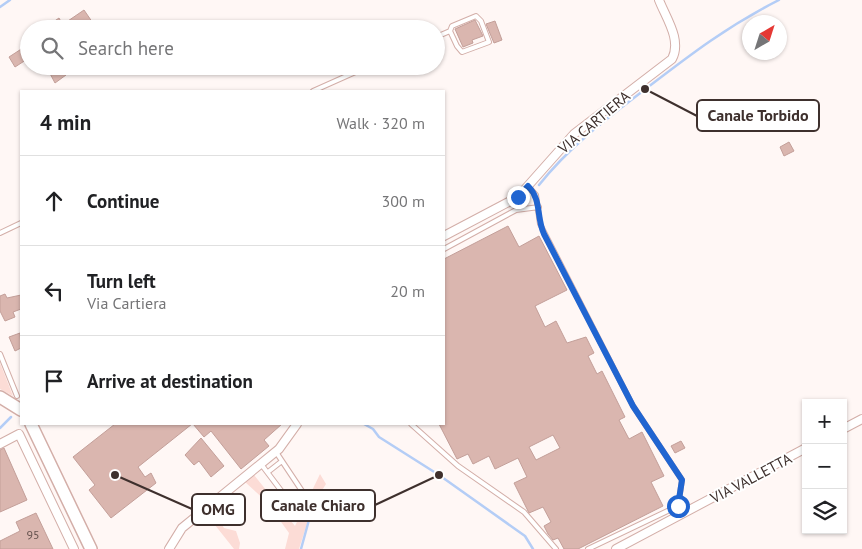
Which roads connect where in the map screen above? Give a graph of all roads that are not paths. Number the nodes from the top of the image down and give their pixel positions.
1 (659, 0) edge
2 (450, 31) junction
3 (445, 33) edge
4 (349, 75) edge
5 (315, 90) edge
6 (528, 186) junction
7 (539, 207) junction
8 (20, 224) edge
9 (0, 233) edge
10 (445, 235) edge
11 (445, 248) edge
12 (0, 354) edge
13 (1, 398) edge
14 (19, 404) edge
15 (862, 419) edge
16 (31, 425) edge
17 (296, 425) edge
18 (412, 425) edge
19 (847, 427) edge
20 (0, 444) edge
21 (802, 450) edge
22 (276, 452) junction
23 (282, 461) junction
24 (261, 464) junction
25 (268, 472) junction
26 (74, 549) edge
27 (91, 549) edge
28 (169, 549) edge
29 (556, 549) edge
30 (588, 549) edge
31 (616, 549) edge

1 - 6 street, VIA CARTIERA
2 - 2 lane
2 - 3 lane
4 - 5 lane
6 - 7 lane
6 - 10 street, VIA CARTIERA
7 - 11 lane
7 - 30 lane
8 - 9 lane
12 - 14 lane
13 - 14 main road
15 - 19 street
16 - 27 main road
17 - 22 street
18 - 29 lane
20 - 26 street
21 - 31 street, VIA VALLETTA
22 - 23 lane
22 - 24 street
23 - 25 lane
23 - 25 lane
24 - 25 lane
24 - 28 street

